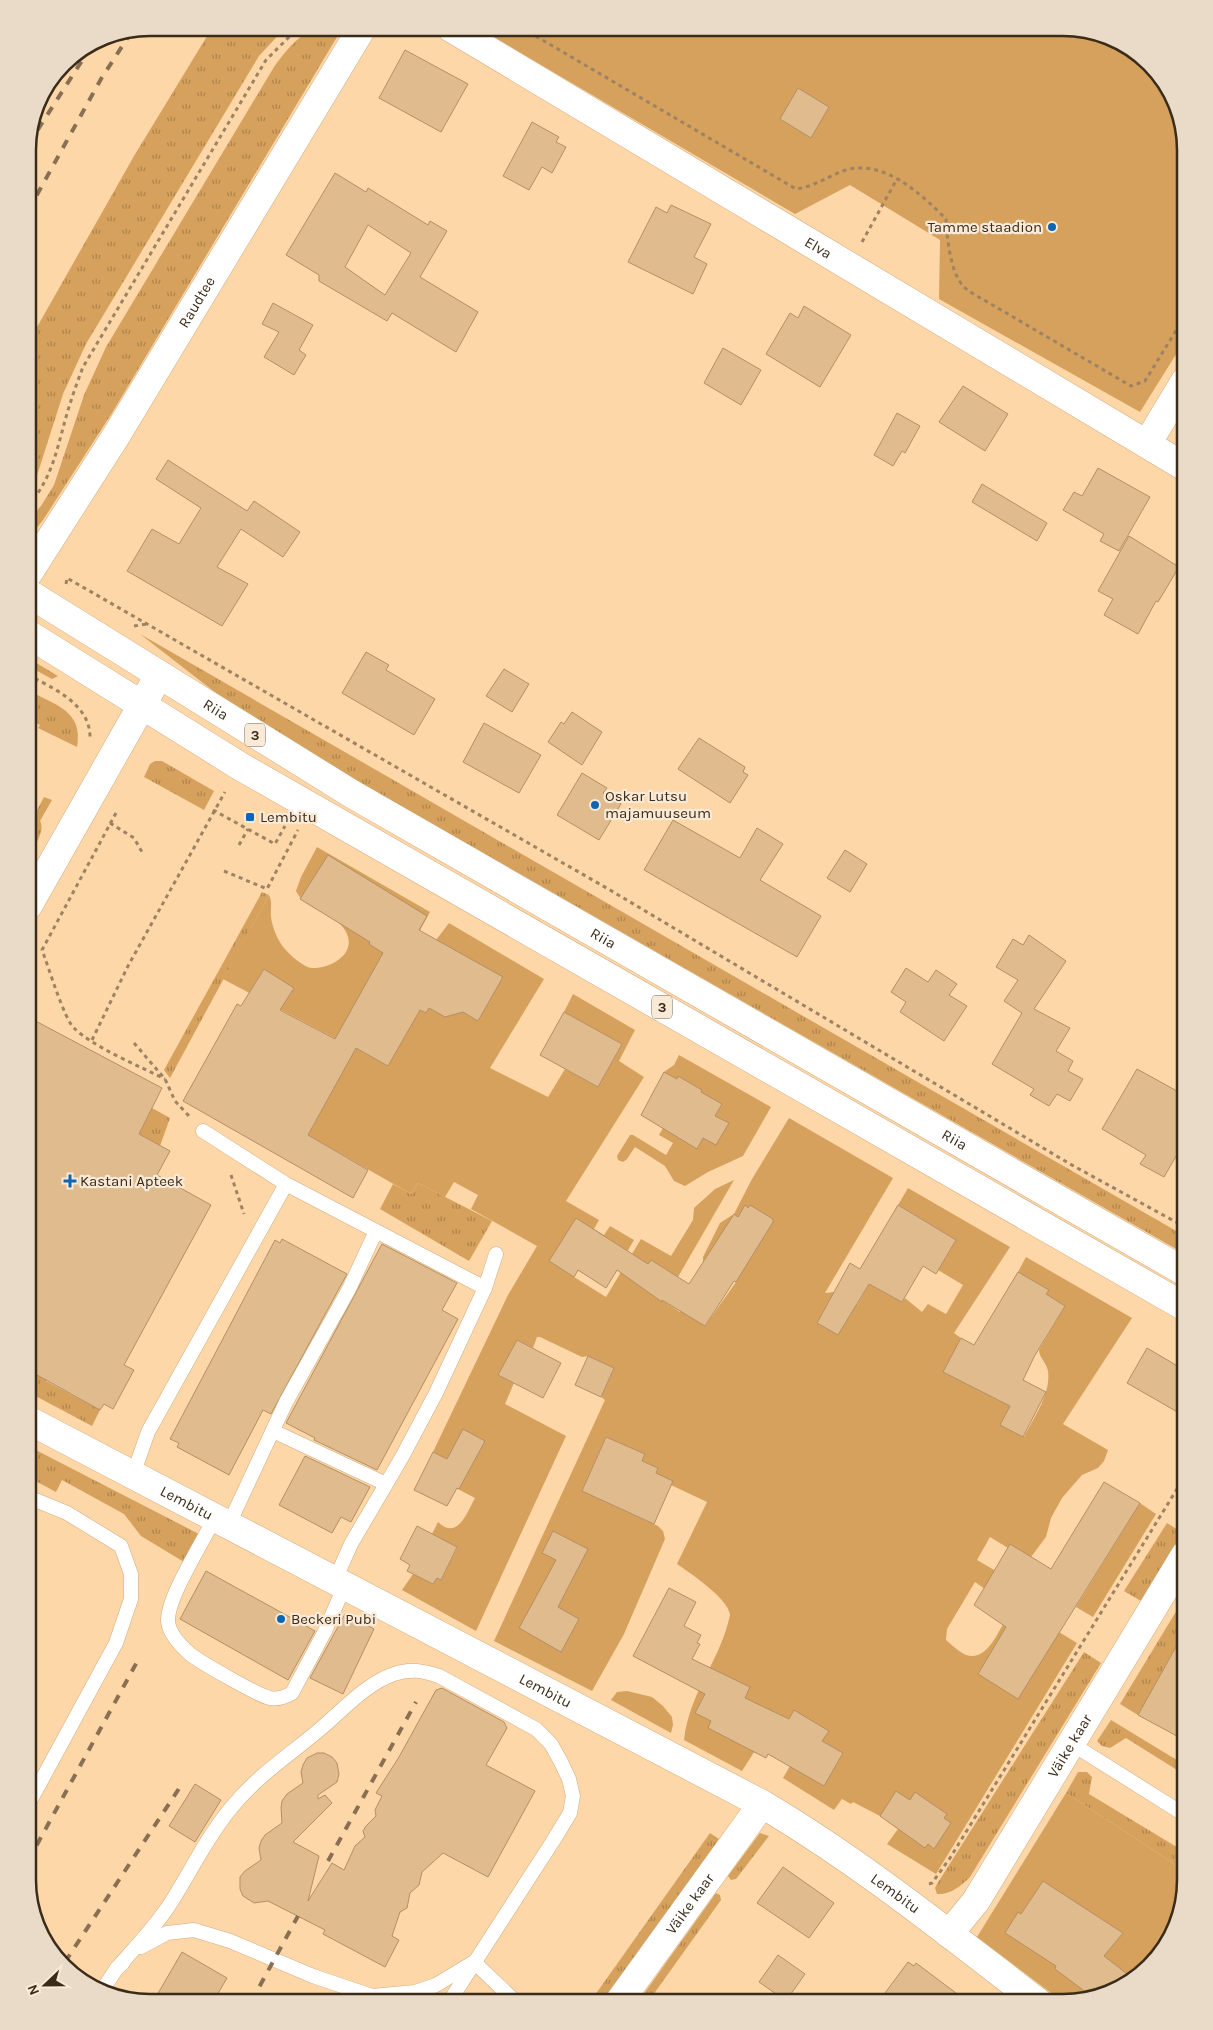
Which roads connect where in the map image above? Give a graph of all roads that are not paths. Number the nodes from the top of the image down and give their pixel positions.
1 (357, 36) edge
2 (464, 36) edge
3 (1177, 396) edge
4 (1147, 444) junction
5 (1177, 462) edge
6 (36, 561) edge
7 (36, 598) edge
8 (36, 639) edge
9 (159, 675) junction
10 (141, 705) junction
11 (36, 892) edge
12 (202, 1131) dead end
13 (286, 1184) junction
14 (376, 1230) junction
15 (496, 1254) dead end
16 (1177, 1267) edge
17 (485, 1288) junction
18 (1177, 1302) edge
19 (36, 1424) edge
20 (273, 1432) junction
21 (133, 1474) junction
22 (386, 1484) junction
23 (36, 1500) edge
24 (222, 1521) junction
25 (1177, 1570) edge
26 (340, 1582) junction
27 (1072, 1744) junction
28 (36, 1790) edge
29 (762, 1804) junction
30 (1177, 1808) edge
31 (949, 1934) junction
32 (474, 1962) junction
33 (117, 1968) junction
34 (106, 1985) edge
35 (362, 1994) edge
36 (400, 1994) edge
37 (454, 1994) edge
38 (508, 1994) edge
39 (625, 1994) edge
40 (1028, 1994) edge

1 - 6 main road, Raudtee
2 - 4 main road, Elva
3 - 4 main road
4 - 5 main road, Elva
7 - 9 main road, Riia / 3
8 - 10 main road, Riia / 3
9 - 10 main road
9 - 16 main road, Riia / 3
10 - 11 main road
10 - 18 main road, Riia / 3
12 - 13 lane
13 - 14 lane
13 - 21 lane
14 - 17 lane
14 - 20 lane
15 - 17 lane
17 - 22 lane
19 - 21 main road, Lembitu
20 - 22 lane
20 - 24 lane
21 - 24 main road, Lembitu
22 - 26 lane
23 - 28 lane
24 - 26 main road, Lembitu
24 - 26 lane
25 - 27 main road, Väike kaar
26 - 29 main road, Lembitu
27 - 30 lane
27 - 31 main road, Väike kaar
29 - 31 main road, Lembitu
29 - 39 main road, Väike kaar
31 - 40 main road, Lembitu
32 - 33 lane
32 - 36 lane
32 - 37 lane
32 - 38 lane
33 - 34 lane
33 - 35 lane

